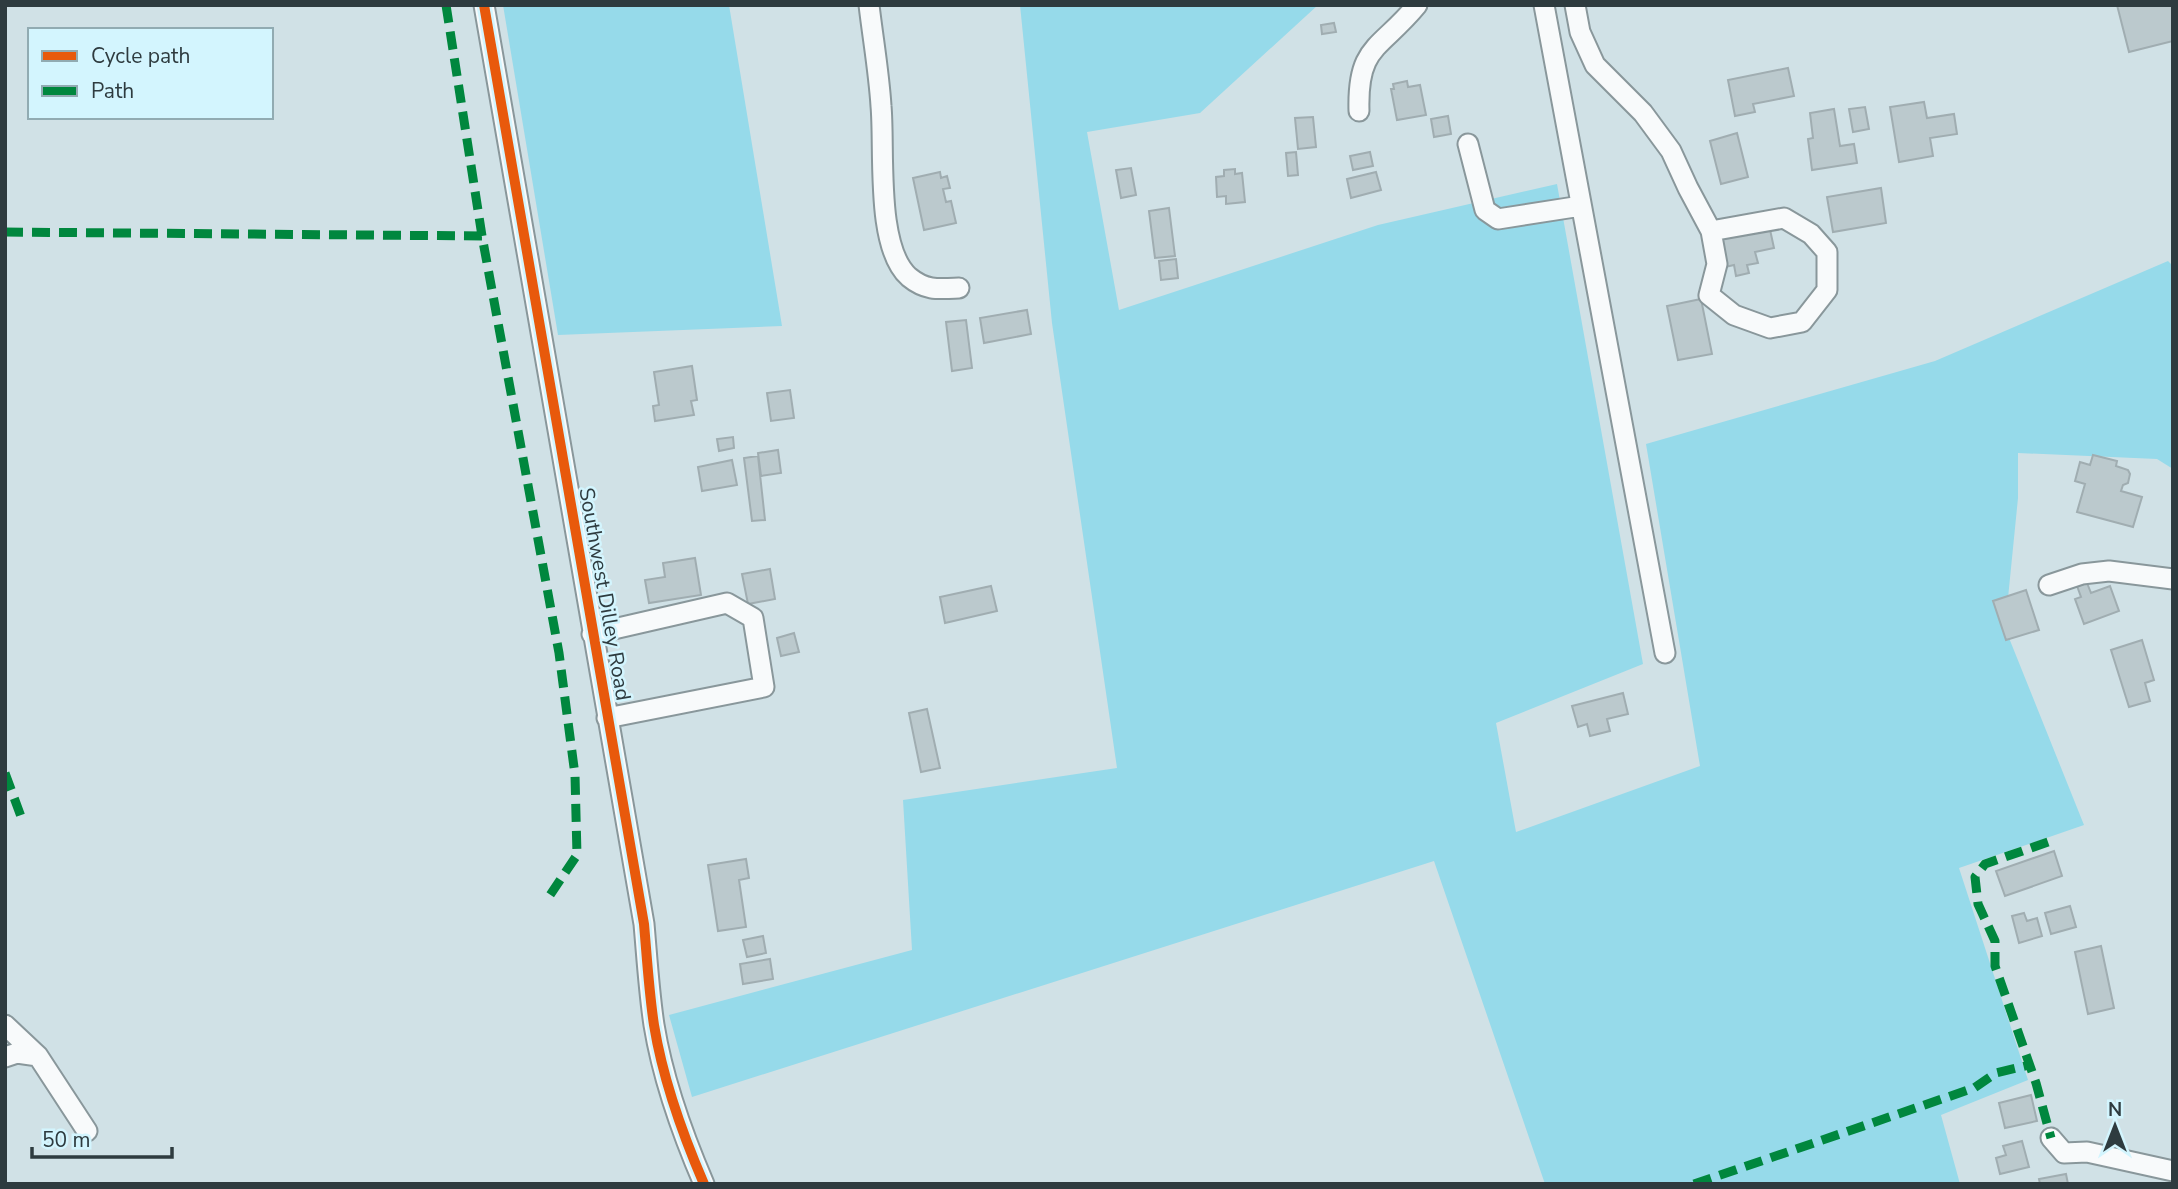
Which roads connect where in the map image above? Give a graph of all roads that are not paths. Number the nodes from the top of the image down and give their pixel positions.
1 (484, 5) edge
2 (869, 5) edge
3 (1417, 5) edge
4 (1544, 5) edge
5 (1575, 5) edge
6 (1359, 111) dead end
7 (1468, 144) dead end
8 (1581, 206) junction
9 (1712, 231) junction
10 (959, 288) dead end
11 (2173, 579) edge
12 (2049, 585) dead end
13 (592, 635) junction
14 (1665, 653) dead end
15 (607, 718) junction
16 (5, 1025) edge
17 (38, 1056) junction
18 (5, 1057) edge
19 (87, 1131) dead end
20 (2051, 1138) dead end
21 (2173, 1171) edge
22 (704, 1184) edge

1 - 13 street, Southwest Dilley Road
2 - 10 street
3 - 6 street
4 - 8 street
5 - 9 street
7 - 8 street
8 - 14 street
9 - 9 street
11 - 12 street
13 - 15 street, Southwest Dilley Road
13 - 15 street
15 - 22 street, Southwest Dilley Road
16 - 17 street
17 - 18 street
17 - 19 street
20 - 21 street

